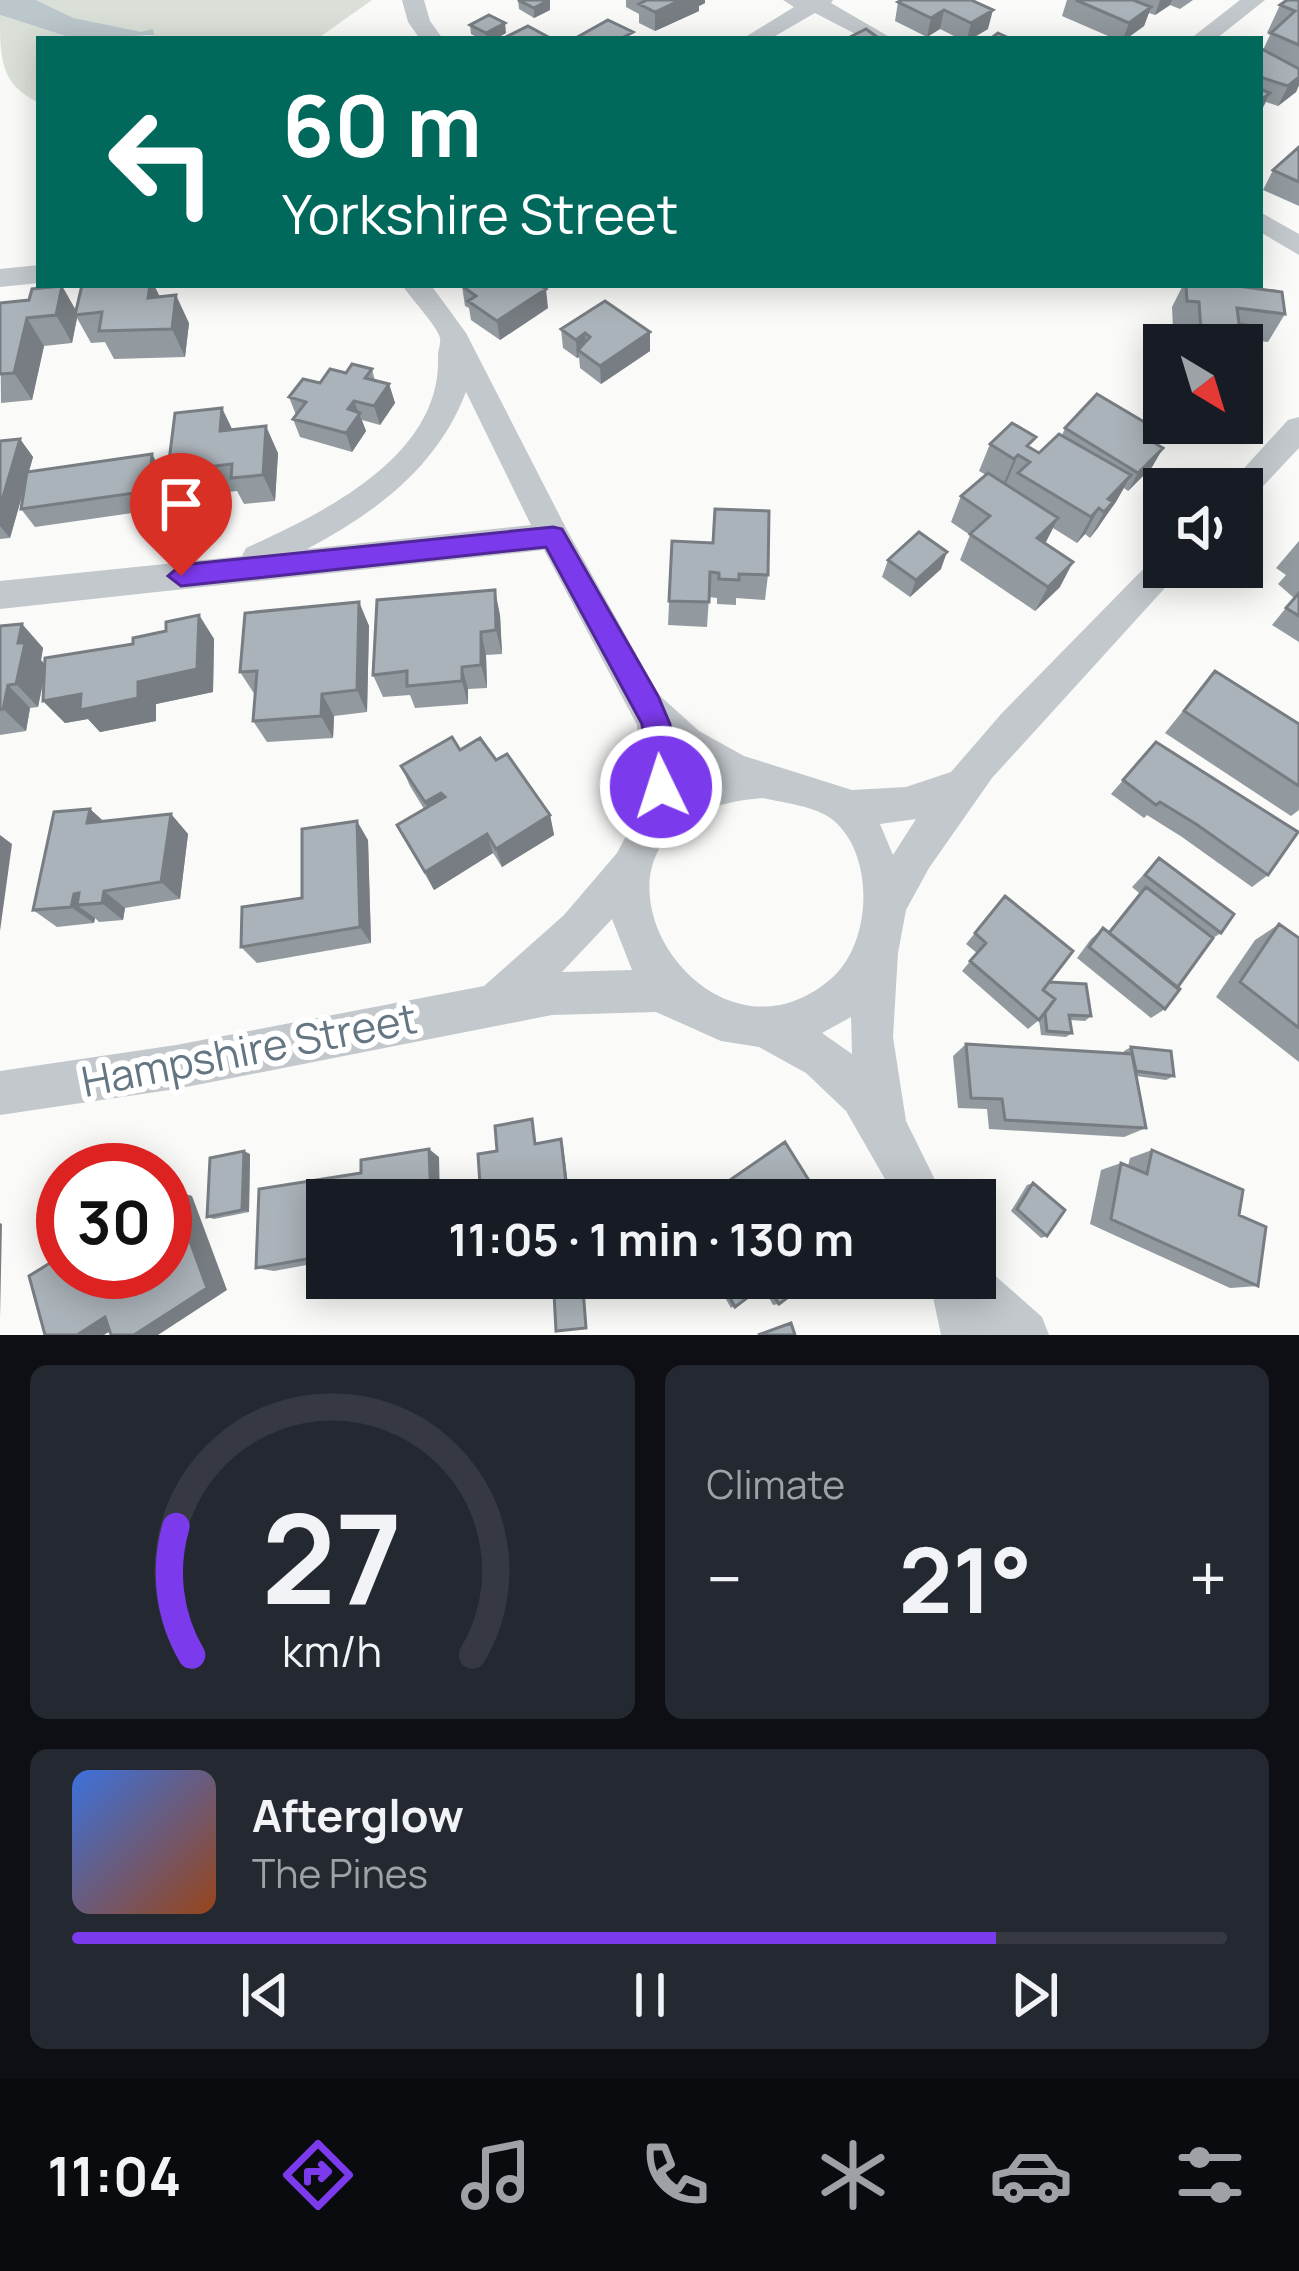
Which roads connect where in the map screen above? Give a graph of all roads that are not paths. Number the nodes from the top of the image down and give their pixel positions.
1 (413, 0) edge
2 (1254, 0) edge
3 (810, 1) edge
4 (430, 36) edge
5 (758, 36) edge
6 (876, 36) edge
7 (1205, 36) edge
8 (1263, 222) edge
9 (1299, 246) edge
10 (36, 274) edge
11 (0, 278) edge
12 (418, 288) edge
13 (452, 333) junction
14 (1299, 428) edge
15 (1261, 468) edge
16 (553, 536) junction
17 (226, 571) junction
18 (1147, 588) edge
19 (0, 595) edge
20 (644, 696) junction
21 (757, 778) junction
22 (959, 787) junction
23 (847, 808) junction
24 (637, 849) junction
25 (883, 927) junction
26 (497, 1001) junction
27 (701, 1012) junction
28 (764, 1027) junction
29 (0, 1093) edge
30 (891, 1136) junction
31 (911, 1179) edge
32 (958, 1299) edge
33 (987, 1299) edge
34 (966, 1335) edge
35 (1024, 1335) edge

1 - 4 street
2 - 7 street
3 - 5 street
3 - 6 street
8 - 9 street
10 - 11 street
12 - 13 street
13 - 16 street
13 - 17 street
14 - 15 street
16 - 17 street
16 - 20 street
17 - 19 street
18 - 22 street
20 - 21 street
20 - 24 street
21 - 23 street
21 - 24 street
22 - 23 street
22 - 25 street
23 - 25 street
24 - 26 street, Hampshire Street
24 - 27 street
25 - 28 street
25 - 30 street
26 - 27 street, Hampshire Street
26 - 29 street, Hampshire Street
27 - 28 street
28 - 30 street
30 - 31 street
32 - 34 street
33 - 35 street

